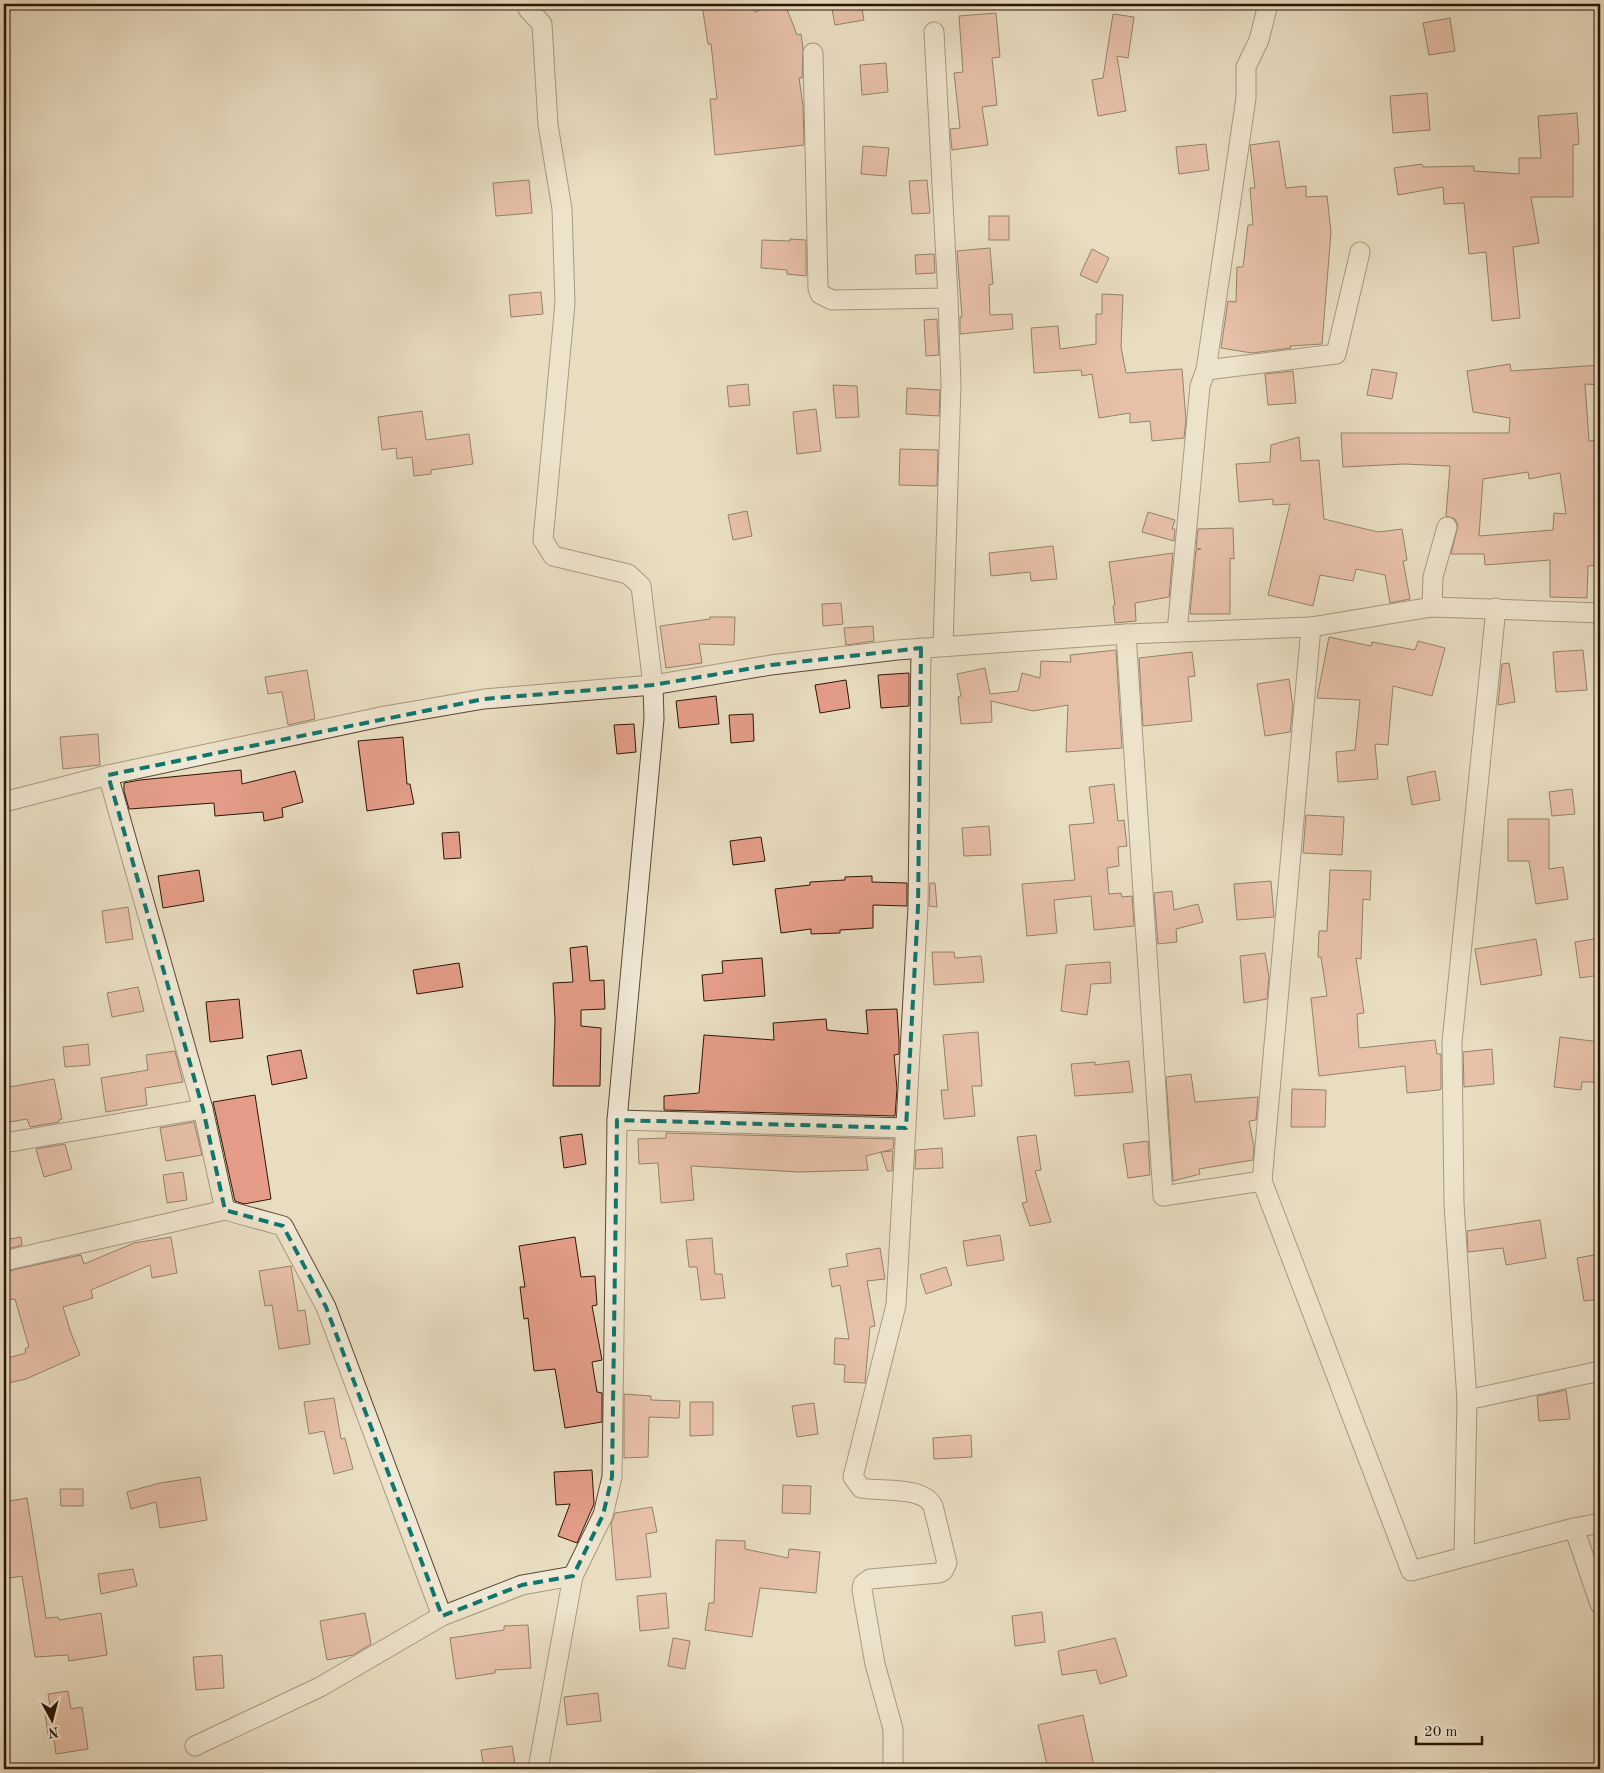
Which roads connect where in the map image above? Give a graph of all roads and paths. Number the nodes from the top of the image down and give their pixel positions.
1 (527, 4) edge
2 (1268, 4) edge
3 (934, 32) dead end
4 (813, 53) dead end
5 (1360, 252) dead end
6 (948, 298) junction
7 (1206, 370) junction
8 (1447, 527) dead end
9 (1432, 607) junction
10 (1496, 608) junction
11 (1600, 613) edge
12 (1311, 627) junction
13 (1177, 632) junction
14 (1126, 634) junction
15 (943, 646) junction
16 (921, 648) junction
17 (653, 685) junction
18 (108, 775) junction
19 (4, 802) edge
20 (204, 1109) junction
21 (616, 1120) junction
22 (906, 1128) junction
23 (10, 1142) dead end
24 (1262, 1181) junction
25 (225, 1210) junction
26 (4, 1261) edge
27 (1600, 1372) edge
28 (1467, 1400) junction
29 (1600, 1523) edge
30 (1574, 1528) junction
31 (1464, 1556) junction
32 (573, 1576) junction
33 (1600, 1604) edge
34 (442, 1616) junction
35 (196, 1746) dead end
36 (538, 1769) edge
37 (893, 1769) edge

1 - 17 street
2 - 7 street
3 - 6 street
4 - 6 street
5 - 7 street
6 - 15 street
7 - 13 street
8 - 9 street
9 - 10 street
9 - 12 street
10 - 11 street
10 - 28 street
12 - 13 street
12 - 24 street
13 - 14 street
14 - 15 street
14 - 24 street
15 - 16 street
16 - 17 street
16 - 22 street
17 - 18 street
17 - 21 street
18 - 19 street
18 - 20 street
20 - 23 street
20 - 25 street
21 - 22 street
21 - 32 street
22 - 37 street
24 - 31 street
25 - 26 street
25 - 34 street
27 - 28 street
28 - 31 street
29 - 30 street
30 - 31 street
30 - 33 street
32 - 34 street
32 - 36 street
34 - 35 street

